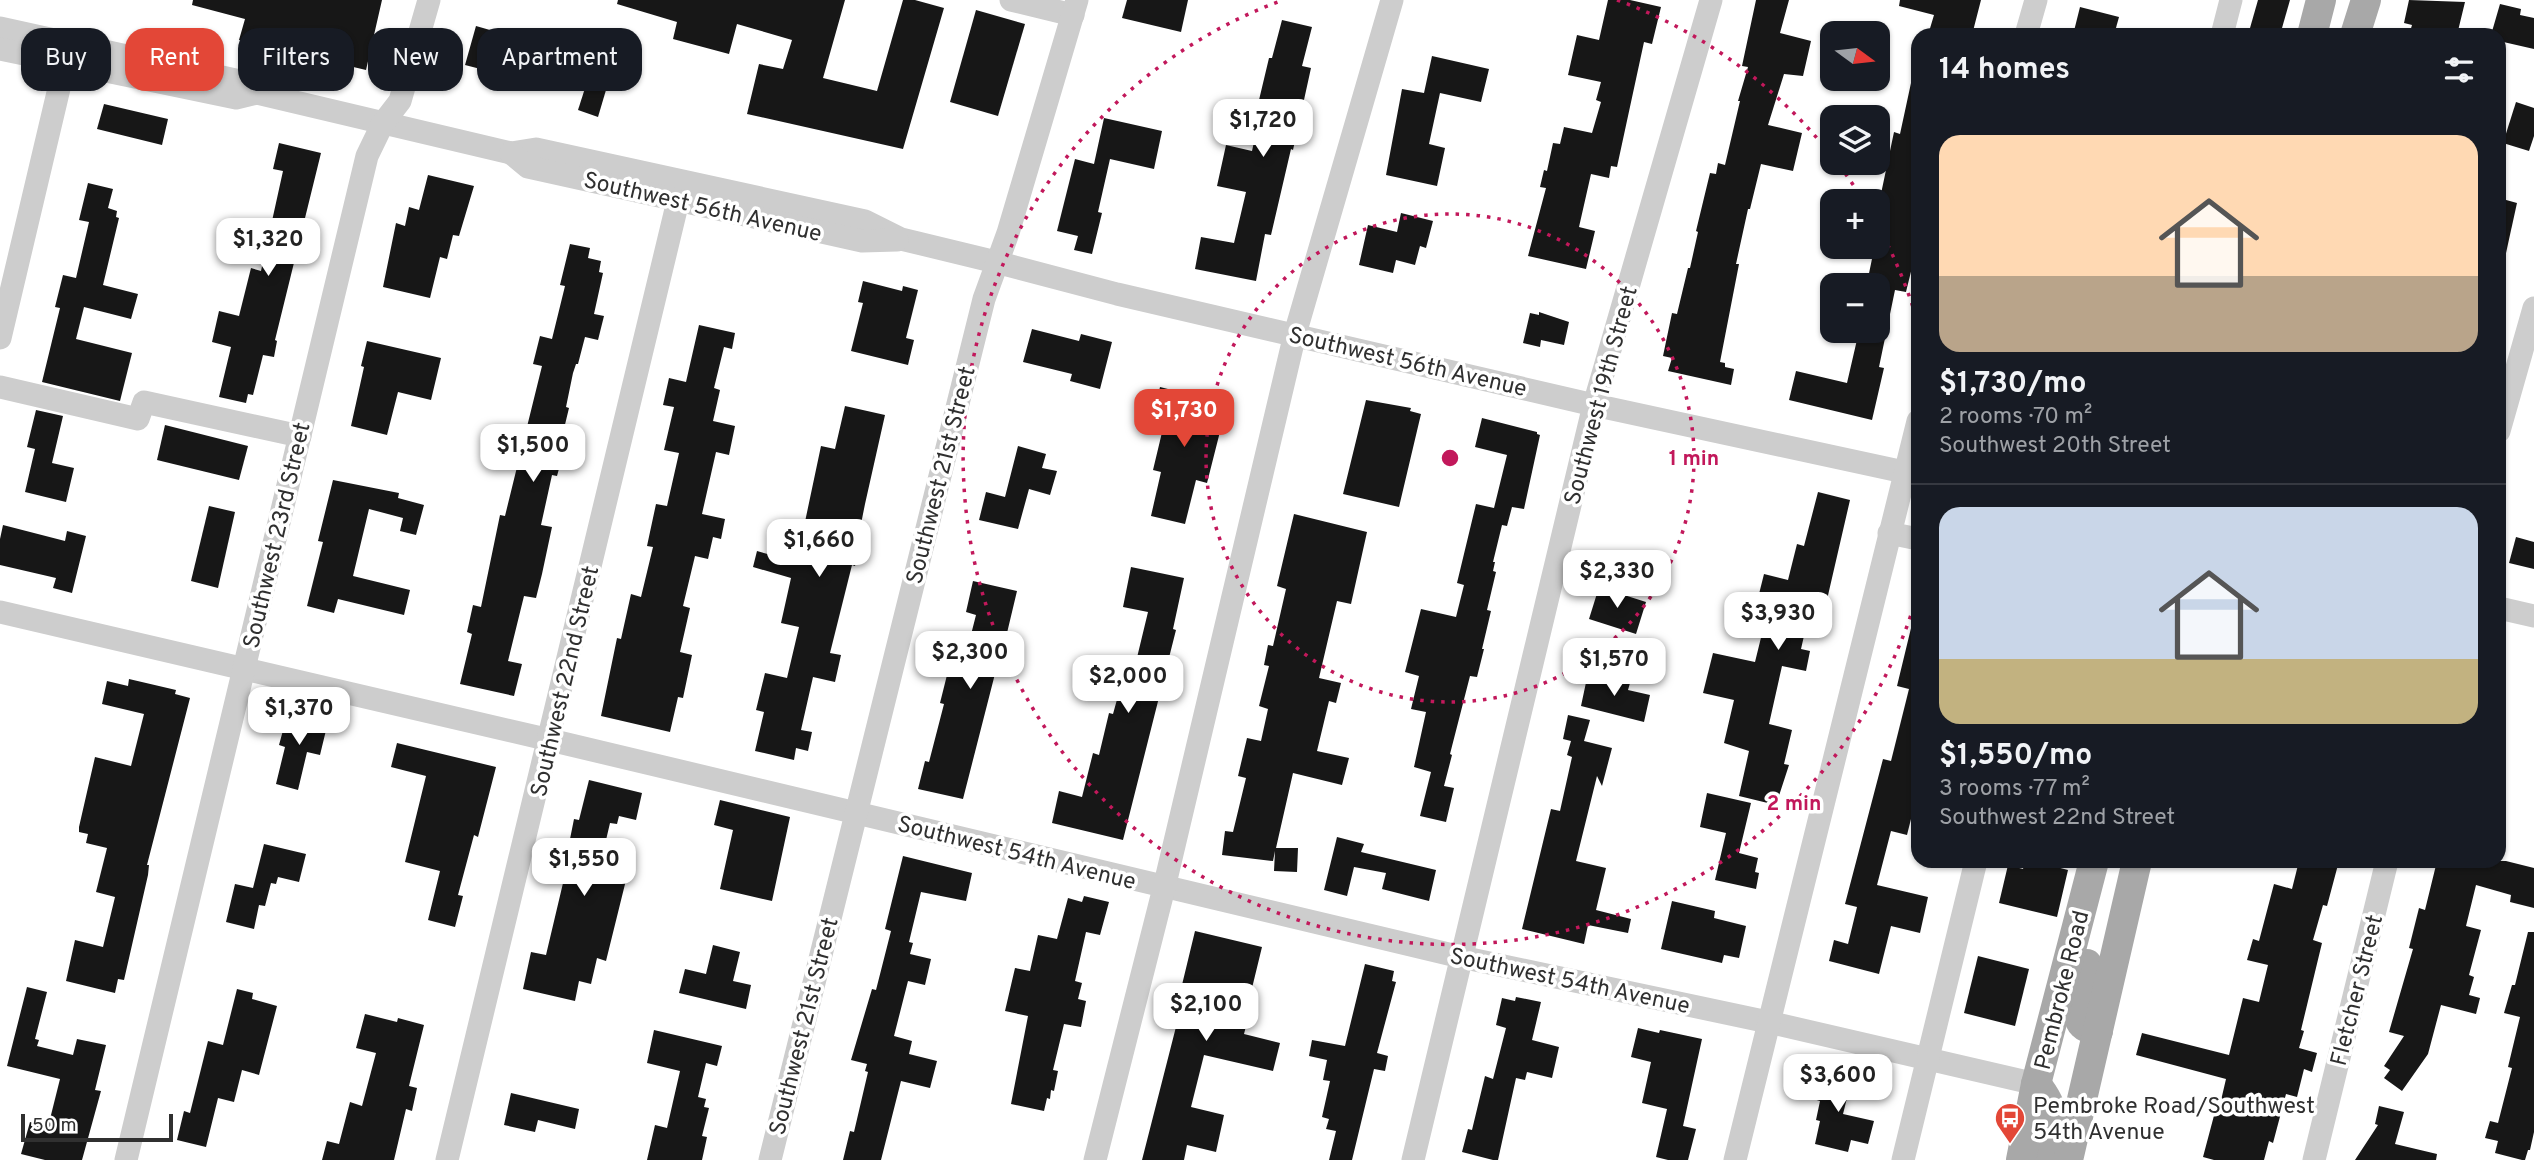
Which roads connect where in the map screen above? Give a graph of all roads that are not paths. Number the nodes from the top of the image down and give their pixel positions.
1 (429, 0) edge
2 (1011, 0) edge
3 (1392, 0) edge
4 (1711, 0) edge
5 (2036, 0) edge
6 (2231, 0) edge
7 (2321, 0) edge
8 (2349, 0) edge
9 (2366, 0) edge
10 (1075, 8) edge
11 (0, 28) edge
12 (2028, 28) edge
13 (2224, 28) edge
14 (2314, 28) edge
15 (2341, 28) edge
16 (2358, 28) edge
17 (0, 49) edge
18 (21, 54) edge
19 (111, 72) edge
20 (58, 91) edge
21 (257, 93) junction
22 (383, 123) junction
23 (511, 153) junction
24 (678, 201) junction
25 (901, 239) junction
26 (996, 262) junction
27 (2534, 308) edge
28 (1295, 334) junction
29 (0, 338) edge
30 (0, 387) edge
31 (1594, 405) junction
32 (2506, 406) edge
33 (300, 436) junction
34 (1911, 473) edge
35 (1889, 533) junction
36 (1911, 538) edge
37 (2506, 610) edge
38 (0, 612) edge
39 (2534, 616) edge
40 (244, 669) junction
41 (550, 740) junction
42 (856, 813) junction
43 (1974, 868) edge
44 (2092, 868) edge
45 (2135, 868) edge
46 (2385, 868) edge
47 (1164, 888) junction
48 (1461, 957) junction
49 (1768, 1022) junction
50 (2098, 1031) junction
51 (1927, 1059) junction
52 (2036, 1084) junction
53 (126, 1160) edge
54 (447, 1160) edge
55 (770, 1160) edge
56 (1095, 1160) edge
57 (1413, 1160) edge
58 (1735, 1160) edge
59 (1903, 1160) edge
60 (2021, 1160) edge
61 (2046, 1160) edge
62 (2068, 1160) edge
63 (2314, 1160) edge

1 - 22 street, Southwest 23rd Street
2 - 10 street
3 - 28 street
4 - 31 street, Southwest 19th Street
5 - 12 street
6 - 13 street
7 - 14 main road
8 - 15 main road
9 - 16 main road
10 - 26 street, Southwest 21st Street
11 - 21 street, Southwest 56th Avenue
17 - 18 street, Southwest 56th Avenue
19 - 21 street, Southwest 56th Avenue
20 - 29 street
21 - 22 street, Southwest 56th Avenue
22 - 23 street, Southwest 56th Avenue
22 - 33 street, Southwest 23rd Street
23 - 24 street, Southwest 56th Avenue
23 - 25 street, Southwest 56th Avenue
24 - 25 street, Southwest 56th Avenue
24 - 41 street, Southwest 22nd Street
25 - 26 street, Southwest 56th Avenue
26 - 28 street, Southwest 56th Avenue
26 - 42 street, Southwest 21st Street
27 - 32 street
28 - 31 street, Southwest 56th Avenue
28 - 47 street
30 - 33 street
31 - 34 street, Southwest 56th Avenue
31 - 48 street, Southwest 19th Street
33 - 40 street, Southwest 23rd Street
34 - 35 street
35 - 36 street
35 - 49 street
37 - 39 street
38 - 40 street, Southwest 54th Avenue
40 - 41 street, Southwest 54th Avenue
40 - 53 street, Southwest 23rd Street
41 - 42 street, Southwest 54th Avenue
41 - 54 street, Southwest 22nd Street
42 - 47 street, Southwest 54th Avenue
42 - 55 street, Southwest 21st Street
43 - 51 street
44 - 50 main road
44 - 52 main road, Pembroke Road
45 - 50 main road, Pembroke Road
46 - 63 street, Fletcher Street
47 - 48 street, Southwest 54th Avenue
47 - 56 street
48 - 49 street, Southwest 54th Avenue
48 - 57 street, Southwest 19th Street
49 - 51 street, Southwest 54th Avenue
49 - 58 street
50 - 62 main road, Pembroke Road
51 - 52 street, Southwest 54th Avenue
51 - 59 street
52 - 60 main road, Pembroke Road
52 - 61 main road

